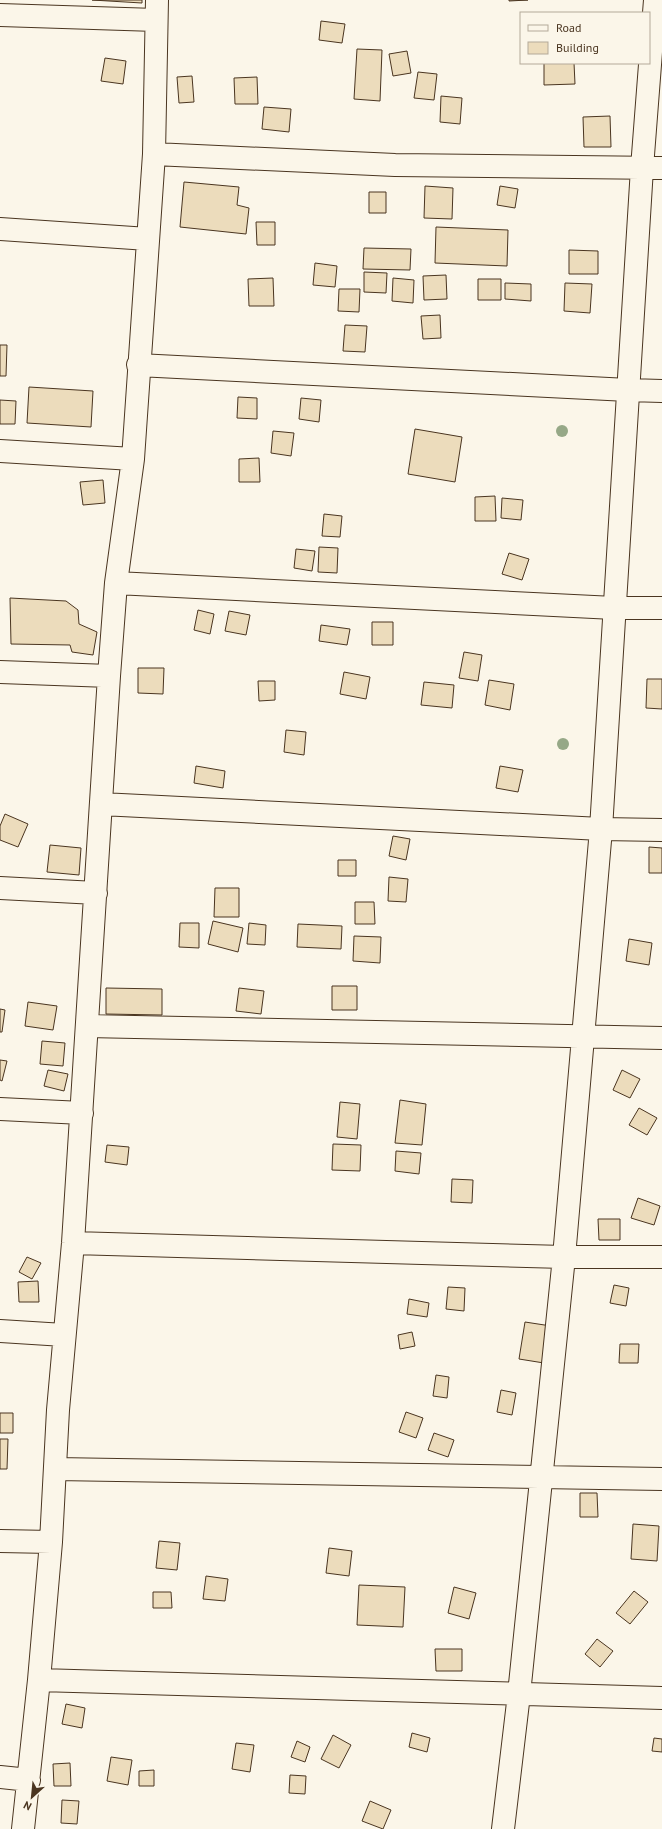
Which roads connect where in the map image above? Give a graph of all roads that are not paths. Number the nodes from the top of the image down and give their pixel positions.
1 (655, 0) edge
2 (157, 10) edge
3 (0, 15) edge
4 (154, 154) junction
5 (652, 168) edge
6 (0, 229) edge
7 (148, 239) junction
8 (138, 365) junction
9 (628, 390) junction
10 (662, 391) edge
11 (0, 451) edge
12 (132, 459) junction
13 (116, 583) junction
14 (614, 608) junction
15 (662, 608) edge
16 (0, 672) edge
17 (109, 676) junction
18 (101, 804) junction
19 (600, 829) junction
20 (662, 830) edge
21 (0, 888) edge
22 (96, 893) junction
23 (87, 1026) junction
24 (582, 1037) junction
25 (662, 1038) edge
26 (0, 1109) edge
27 (82, 1113) junction
28 (73, 1243) junction
29 (564, 1257) junction
30 (662, 1257) edge
31 (0, 1331) edge
32 (64, 1335) junction
33 (56, 1469) junction
34 (541, 1478) junction
35 (662, 1480) edge
36 (0, 1541) edge
37 (51, 1542) junction
38 (39, 1680) junction
39 (519, 1694) junction
40 (662, 1698) edge
41 (0, 1777) edge
42 (29, 1780) junction
43 (23, 1829) edge
44 (503, 1829) edge

1 - 5 street
2 - 3 street
2 - 4 street
4 - 5 street
4 - 7 street
5 - 9 street
6 - 7 street
7 - 8 street
8 - 9 street
8 - 12 street
9 - 10 street
9 - 14 street
11 - 12 street
12 - 13 street
13 - 14 street
13 - 17 street
14 - 15 street
14 - 19 street
16 - 17 street
17 - 18 street
18 - 19 street
18 - 22 street
19 - 20 street
19 - 24 street
21 - 22 street
22 - 23 street
23 - 24 street
23 - 27 street
24 - 25 street
24 - 29 street
26 - 27 street
27 - 28 street
28 - 29 street
28 - 32 street
29 - 30 street
29 - 34 street
31 - 32 street
32 - 33 street
33 - 34 street
33 - 37 street
34 - 35 street
34 - 39 street
36 - 37 street
37 - 38 street
38 - 39 street
38 - 42 street
39 - 40 street
39 - 44 street
41 - 42 street
42 - 43 street

